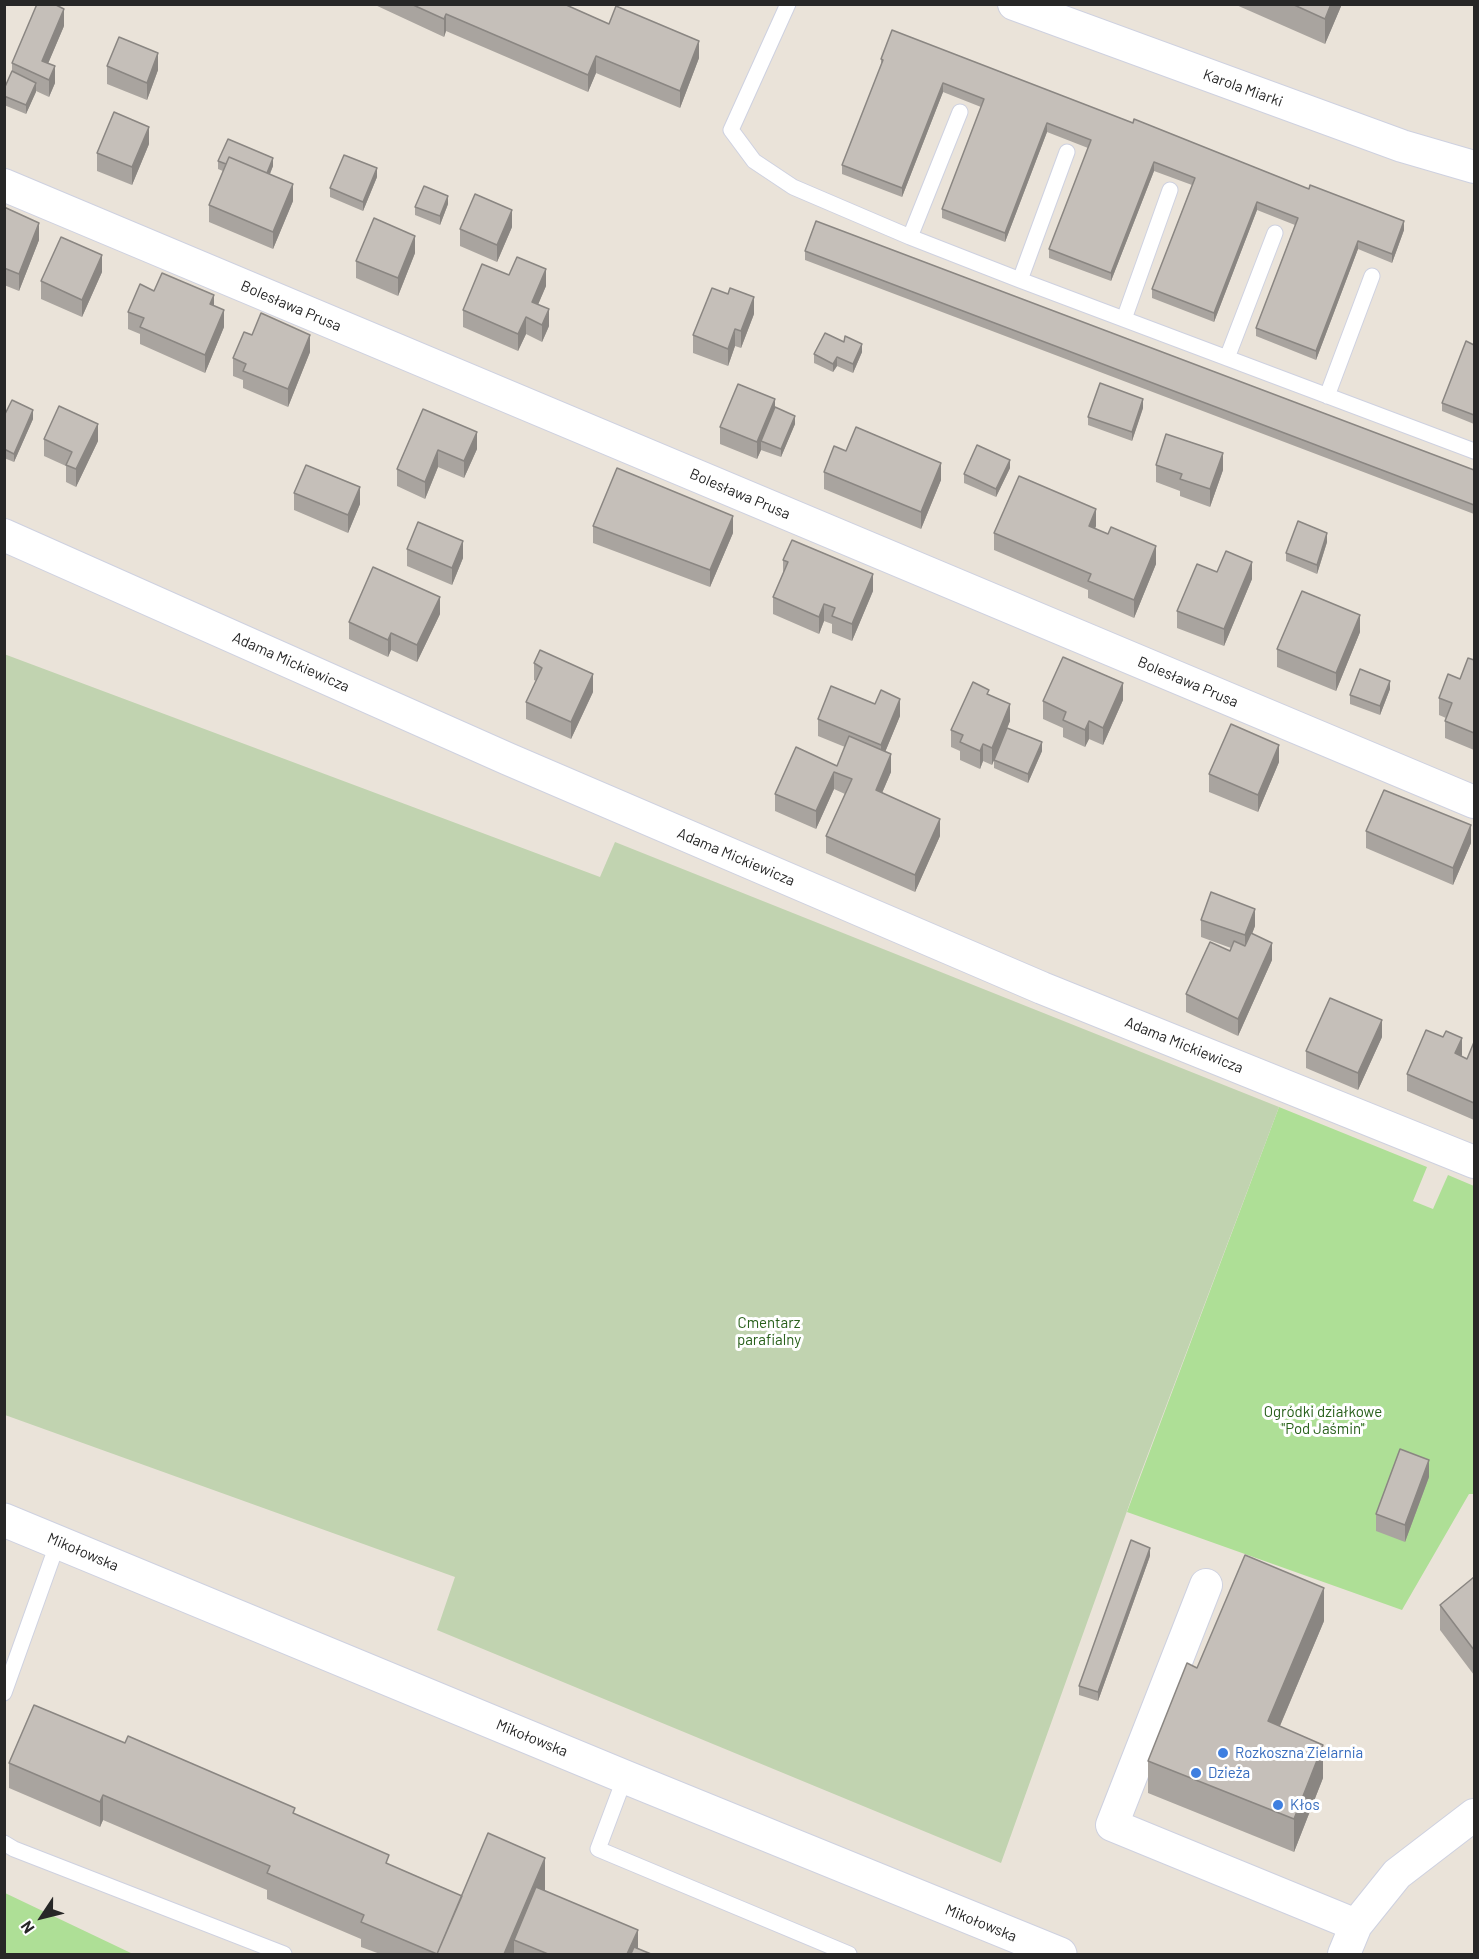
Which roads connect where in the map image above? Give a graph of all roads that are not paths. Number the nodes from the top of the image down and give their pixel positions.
1 (788, 4) edge
2 (1014, 4) edge
3 (960, 112) dead end
4 (1067, 152) dead end
5 (1474, 167) edge
6 (4, 186) edge
7 (1170, 190) dead end
8 (1275, 233) dead end
9 (910, 237) junction
10 (1372, 276) dead end
11 (1020, 280) junction
12 (1124, 319) junction
13 (1227, 358) junction
14 (1327, 396) junction
15 (1474, 451) edge
16 (4, 535) edge
17 (1474, 802) edge
18 (1474, 1162) edge
19 (4, 1520) edge
20 (58, 1542) junction
21 (1206, 1585) dead end
22 (4, 1693) edge
23 (625, 1777) junction
24 (1474, 1815) edge
25 (4, 1843) edge
26 (1356, 1925) junction
27 (284, 1954) edge
28 (849, 1954) edge
29 (1060, 1954) edge
30 (1344, 1954) edge

1 - 9 lane
2 - 5 street, Karola Miarki
3 - 9 lane
4 - 11 lane
6 - 17 street, Bolesława Prusa
7 - 12 lane
8 - 13 lane
9 - 11 lane
10 - 14 lane
11 - 12 lane
12 - 13 lane
13 - 14 lane
14 - 15 lane
16 - 18 street, Adama Mickiewicza
19 - 20 street, Mikołowska
20 - 22 lane
20 - 23 street, Mikołowska
21 - 26 street
23 - 28 lane
23 - 29 street, Mikołowska
24 - 26 street
25 - 27 lane
26 - 30 street

